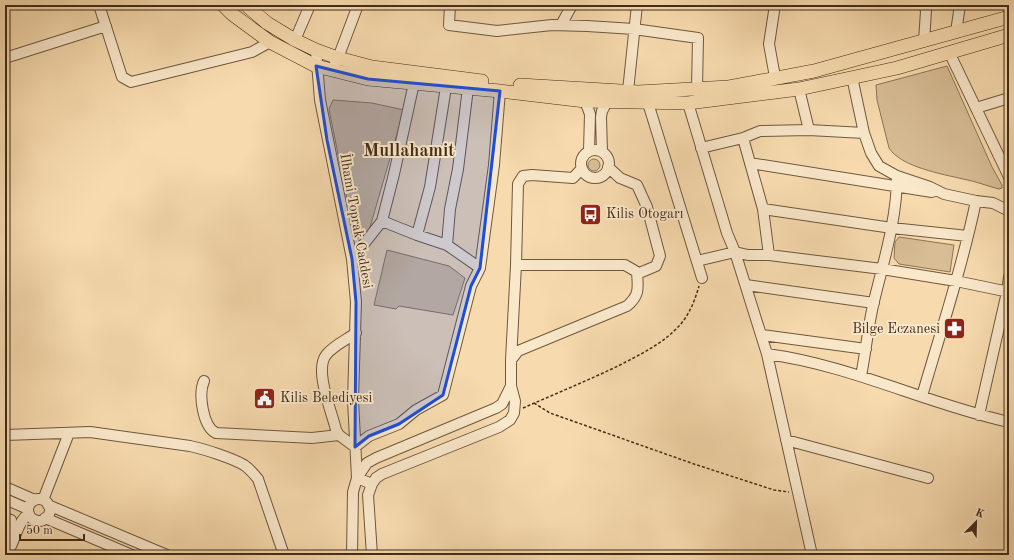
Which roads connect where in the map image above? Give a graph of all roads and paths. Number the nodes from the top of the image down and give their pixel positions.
1 (99, 5) edge
2 (223, 5) edge
3 (246, 5) edge
4 (310, 5) edge
5 (358, 5) edge
6 (450, 5) edge
7 (572, 5) edge
8 (637, 5) edge
9 (775, 5) edge
10 (924, 5) edge
11 (960, 5) edge
12 (1009, 17) edge
13 (106, 26) junction
14 (561, 26) junction
15 (634, 29) junction
16 (956, 32) junction
17 (1009, 35) edge
18 (295, 40) junction
19 (924, 41) junction
20 (270, 42) junction
21 (316, 50) junction
22 (950, 52) junction
23 (5, 58) edge
24 (338, 58) junction
25 (316, 66) junction
26 (331, 70) junction
27 (775, 77) junction
28 (852, 77) junction
29 (414, 84) junction
30 (446, 87) junction
31 (468, 88) junction
32 (697, 88) junction
33 (799, 89) junction
34 (500, 91) junction
35 (628, 91) junction
36 (1009, 98) edge
37 (585, 101) junction
38 (607, 102) junction
39 (648, 103) junction
40 (688, 103) junction
41 (976, 108) junction
42 (809, 130) junction
43 (864, 133) junction
44 (743, 138) junction
45 (701, 148) junction
46 (589, 151) junction
47 (602, 152) junction
48 (750, 163) junction
49 (608, 167) junction
50 (582, 168) junction
51 (898, 176) junction
52 (1009, 177) edge
53 (898, 187) junction
54 (944, 194) junction
55 (976, 201) junction
56 (763, 209) junction
57 (1009, 211) edge
58 (382, 221) junction
59 (892, 228) junction
60 (417, 235) junction
61 (968, 236) junction
62 (447, 245) junction
63 (736, 252) junction
64 (769, 255) junction
65 (352, 259) junction
66 (696, 261) junction
67 (516, 264) junction
68 (480, 268) junction
69 (882, 269) junction
70 (637, 274) junction
71 (1009, 277) edge
72 (702, 278) joint
73 (956, 281) junction
74 (746, 285) junction
75 (1008, 292) edge
76 (874, 303) junction
77 (356, 334) junction
78 (762, 335) junction
79 (866, 349) junction
80 (767, 354) junction
81 (511, 360) junction
82 (861, 376) junction
83 (204, 381) dead end
84 (511, 386) junction
85 (922, 396) junction
86 (534, 403) junction
87 (514, 413) junction
88 (979, 415) junction
89 (1009, 422) edge
90 (70, 433) junction
91 (5, 435) edge
92 (339, 435) junction
93 (786, 440) junction
94 (355, 447) junction
95 (357, 478) junction
96 (928, 478) dead end
97 (372, 484) junction
98 (5, 487) edge
99 (798, 491) junction
100 (5, 500) edge
101 (42, 501) junction
102 (29, 512) junction
103 (5, 518) edge
104 (45, 518) junction
105 (5, 535) edge
106 (11, 546) dead end
107 (132, 555) edge
108 (167, 555) edge
109 (284, 555) edge
110 (352, 555) edge
111 (372, 555) edge
112 (812, 555) edge

1 - 13 street
2 - 20 main road
3 - 18 main road
4 - 18 street
5 - 24 street
6 - 14 street
7 - 14 street
8 - 15 street
9 - 27 street
10 - 19 street
11 - 16 street
12 - 16 main road
13 - 20 street
13 - 23 street
14 - 15 street
15 - 32 street
15 - 35 street
16 - 19 main road
17 - 22 main road
18 - 21 main road
19 - 27 main road
20 - 25 main road
21 - 24 main road
21 - 25 street, İlhami Toprak Caddesi
22 - 28 main road
22 - 41 street
24 - 26 street
24 - 35 main road
25 - 26 main road
25 - 65 street, İlhami Toprak Caddesi
26 - 29 main road
27 - 32 main road
28 - 33 main road
28 - 43 street
29 - 30 main road
29 - 58 street
30 - 31 main road
30 - 60 street
31 - 34 main road
31 - 62 street
32 - 35 main road
33 - 40 main road
33 - 42 street
34 - 37 main road
34 - 68 street
36 - 41 street
37 - 38 main road
37 - 46 street
38 - 39 main road
38 - 47 street
39 - 40 main road
39 - 66 street
40 - 45 street
41 - 52 street
42 - 43 street
42 - 44 street
43 - 51 street
44 - 45 street
44 - 48 street
45 - 63 street
46 - 47 street
46 - 50 street
47 - 49 street
48 - 53 street
48 - 56 street
49 - 50 street
49 - 70 street
50 - 67 street
51 - 53 street
51 - 54 street
53 - 54 street
53 - 59 street
54 - 55 street
55 - 57 street
55 - 61 street
56 - 59 street
56 - 64 street
58 - 60 street
58 - 65 street
59 - 61 street
59 - 69 street
60 - 62 street
61 - 73 street
62 - 68 street
63 - 64 street
63 - 66 street
63 - 74 street
64 - 69 street
65 - 77 street, İlhami Toprak Caddesi
66 - 72 street
67 - 70 street
67 - 81 street
68 - 94 street
69 - 73 street
69 - 76 street
70 - 81 street
71 - 75 street
72 - 86 path
73 - 75 street
73 - 85 street
74 - 76 street
74 - 78 street
75 - 88 street
76 - 79 street
77 - 92 street
77 - 94 street, İlhami Toprak Caddesi
78 - 79 street
78 - 80 street
79 - 82 street
80 - 82 street
80 - 93 street
81 - 84 street
82 - 85 street
83 - 92 street
84 - 87 street
84 - 95 street
85 - 88 street
86 - 87 path
86 - 99 path
87 - 97 street
88 - 89 street
90 - 91 street
90 - 101 street
90 - 109 street
92 - 94 street
93 - 96 street
93 - 99 street
94 - 95 street, İlhami Toprak Caddesi
95 - 97 street
95 - 110 street
97 - 111 street
98 - 101 street
99 - 112 street
100 - 102 street
101 - 102 street
101 - 104 street
101 - 108 street
102 - 104 street
102 - 106 street
103 - 105 street
104 - 107 street

